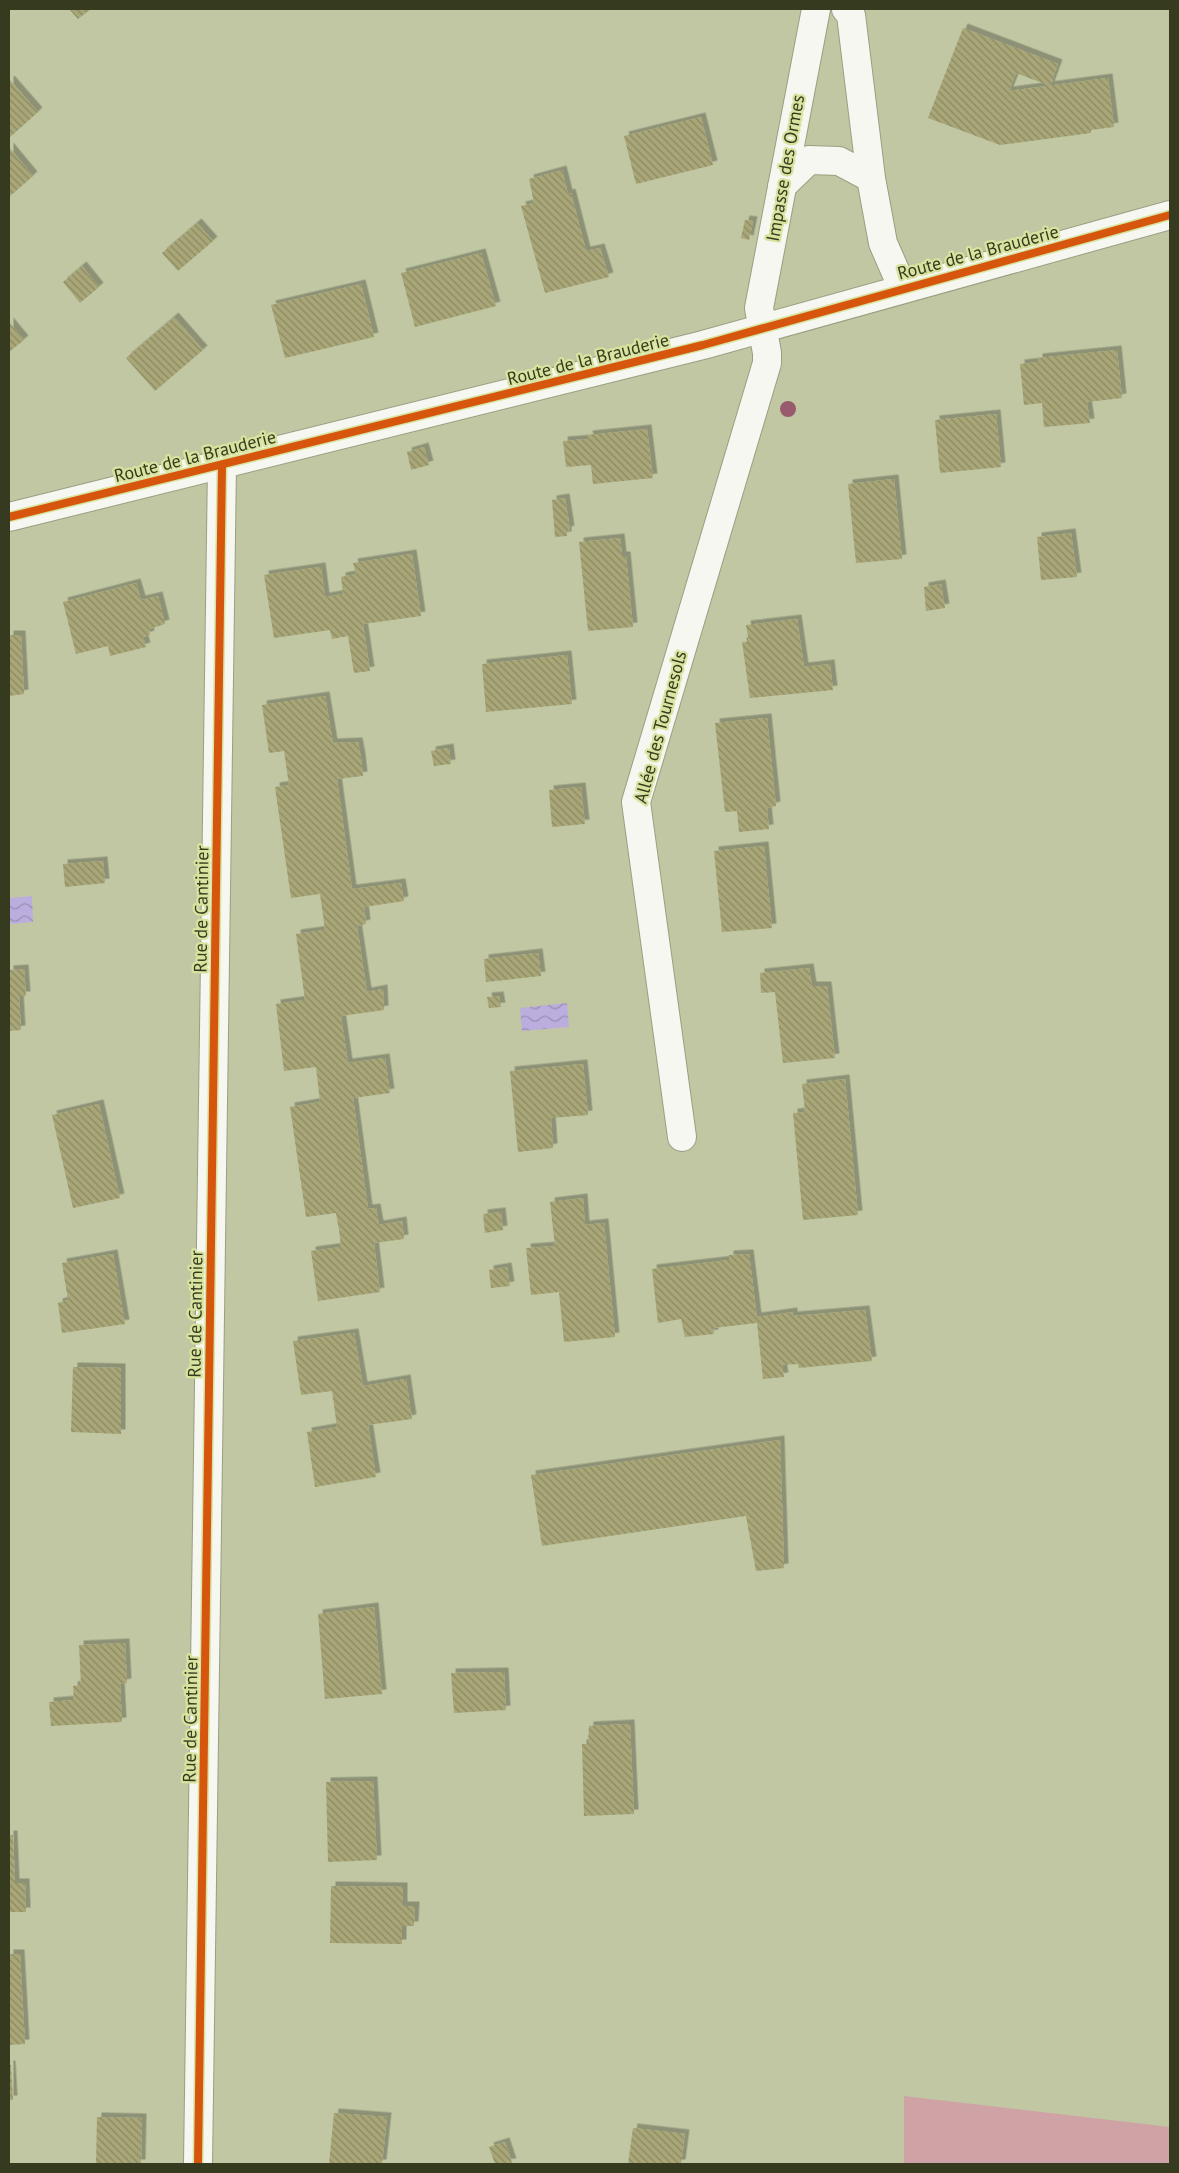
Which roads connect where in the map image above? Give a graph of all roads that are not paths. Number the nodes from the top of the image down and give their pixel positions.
1 (816, 9) edge
2 (846, 9) edge
3 (871, 178) junction
4 (782, 186) junction
5 (1170, 215) edge
6 (903, 289) junction
7 (763, 327) junction
8 (222, 465) junction
9 (9, 517) edge
10 (682, 1137) dead end
11 (198, 2164) edge

1 - 4 street, Impasse des Ormes
2 - 3 street
3 - 4 street
3 - 6 street
4 - 7 street, Impasse des Ormes
5 - 6 street, Route de la Brauderie
6 - 7 street, Route de la Brauderie
7 - 8 street, Route de la Brauderie
7 - 10 street, Allée des Tournesols
8 - 9 street, Route de la Brauderie
8 - 11 street, Rue de Cantinier

